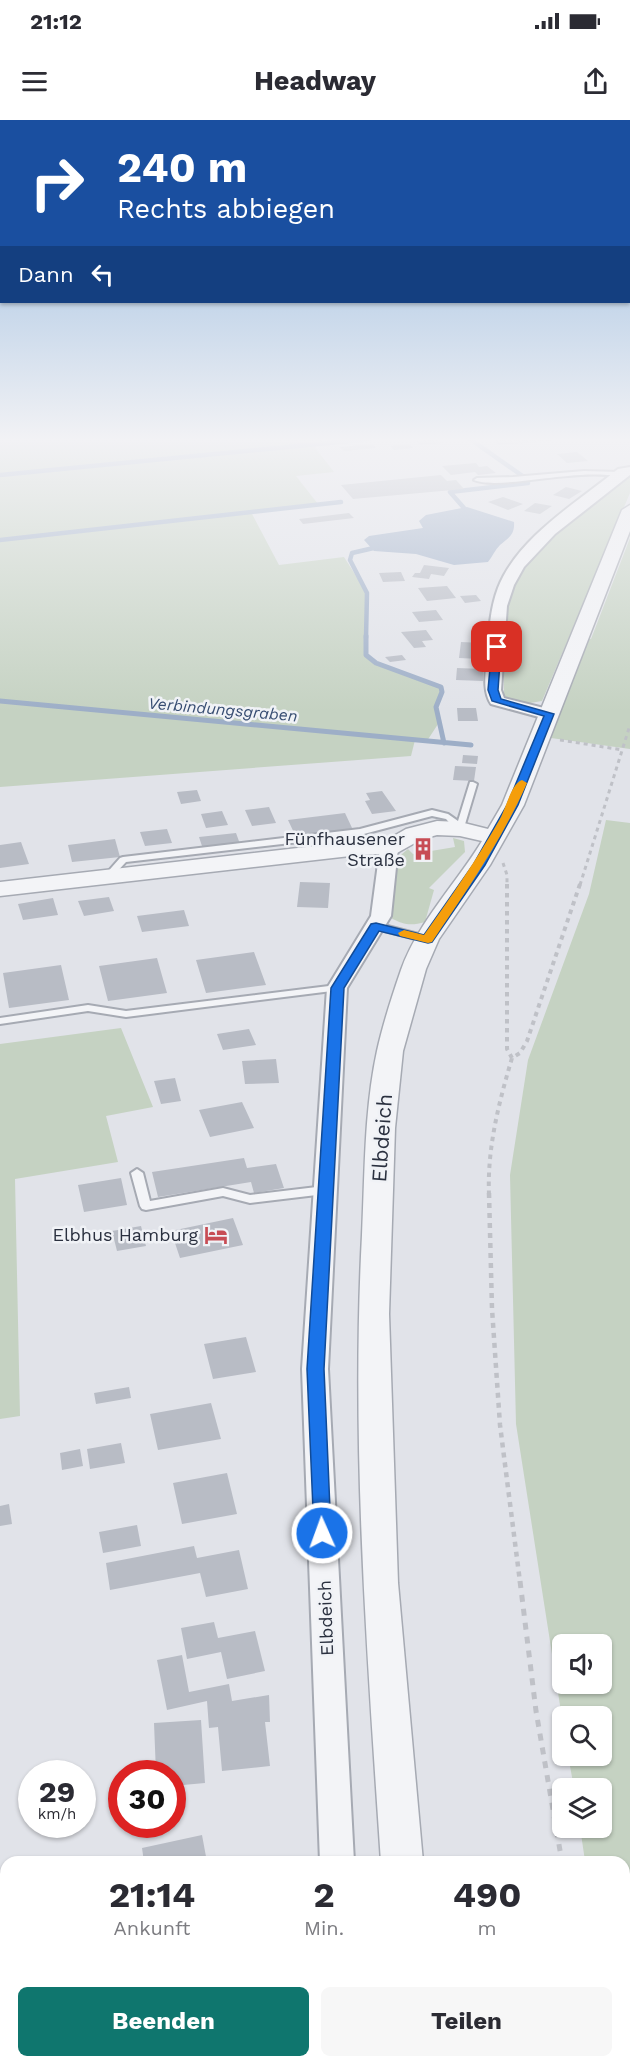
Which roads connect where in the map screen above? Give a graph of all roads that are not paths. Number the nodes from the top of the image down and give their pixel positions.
1 (549, 530) edge
2 (622, 530) edge
3 (549, 714) junction
4 (473, 784) dead end
5 (460, 830) junction
6 (490, 844) junction
7 (389, 848) junction
8 (108, 876) junction
9 (0, 889) edge
10 (376, 926) junction
11 (431, 933) junction
12 (337, 988) junction
13 (0, 1021) edge
14 (137, 1173) dead end
15 (326, 1190) junction
16 (337, 1856) edge
17 (402, 1856) edge

1 - 3 street
2 - 3 street, Elbdeich
3 - 6 street, Elbdeich
4 - 5 lane
5 - 6 street
5 - 7 street
5 - 8 lane
6 - 11 street, Elbdeich
7 - 8 street
7 - 10 street, Elbdeich
8 - 9 street
10 - 11 lane
10 - 12 street, Elbdeich
11 - 17 street, Elbdeich
12 - 13 lane
12 - 15 street, Elbdeich
14 - 15 lane
15 - 16 street, Elbdeich

